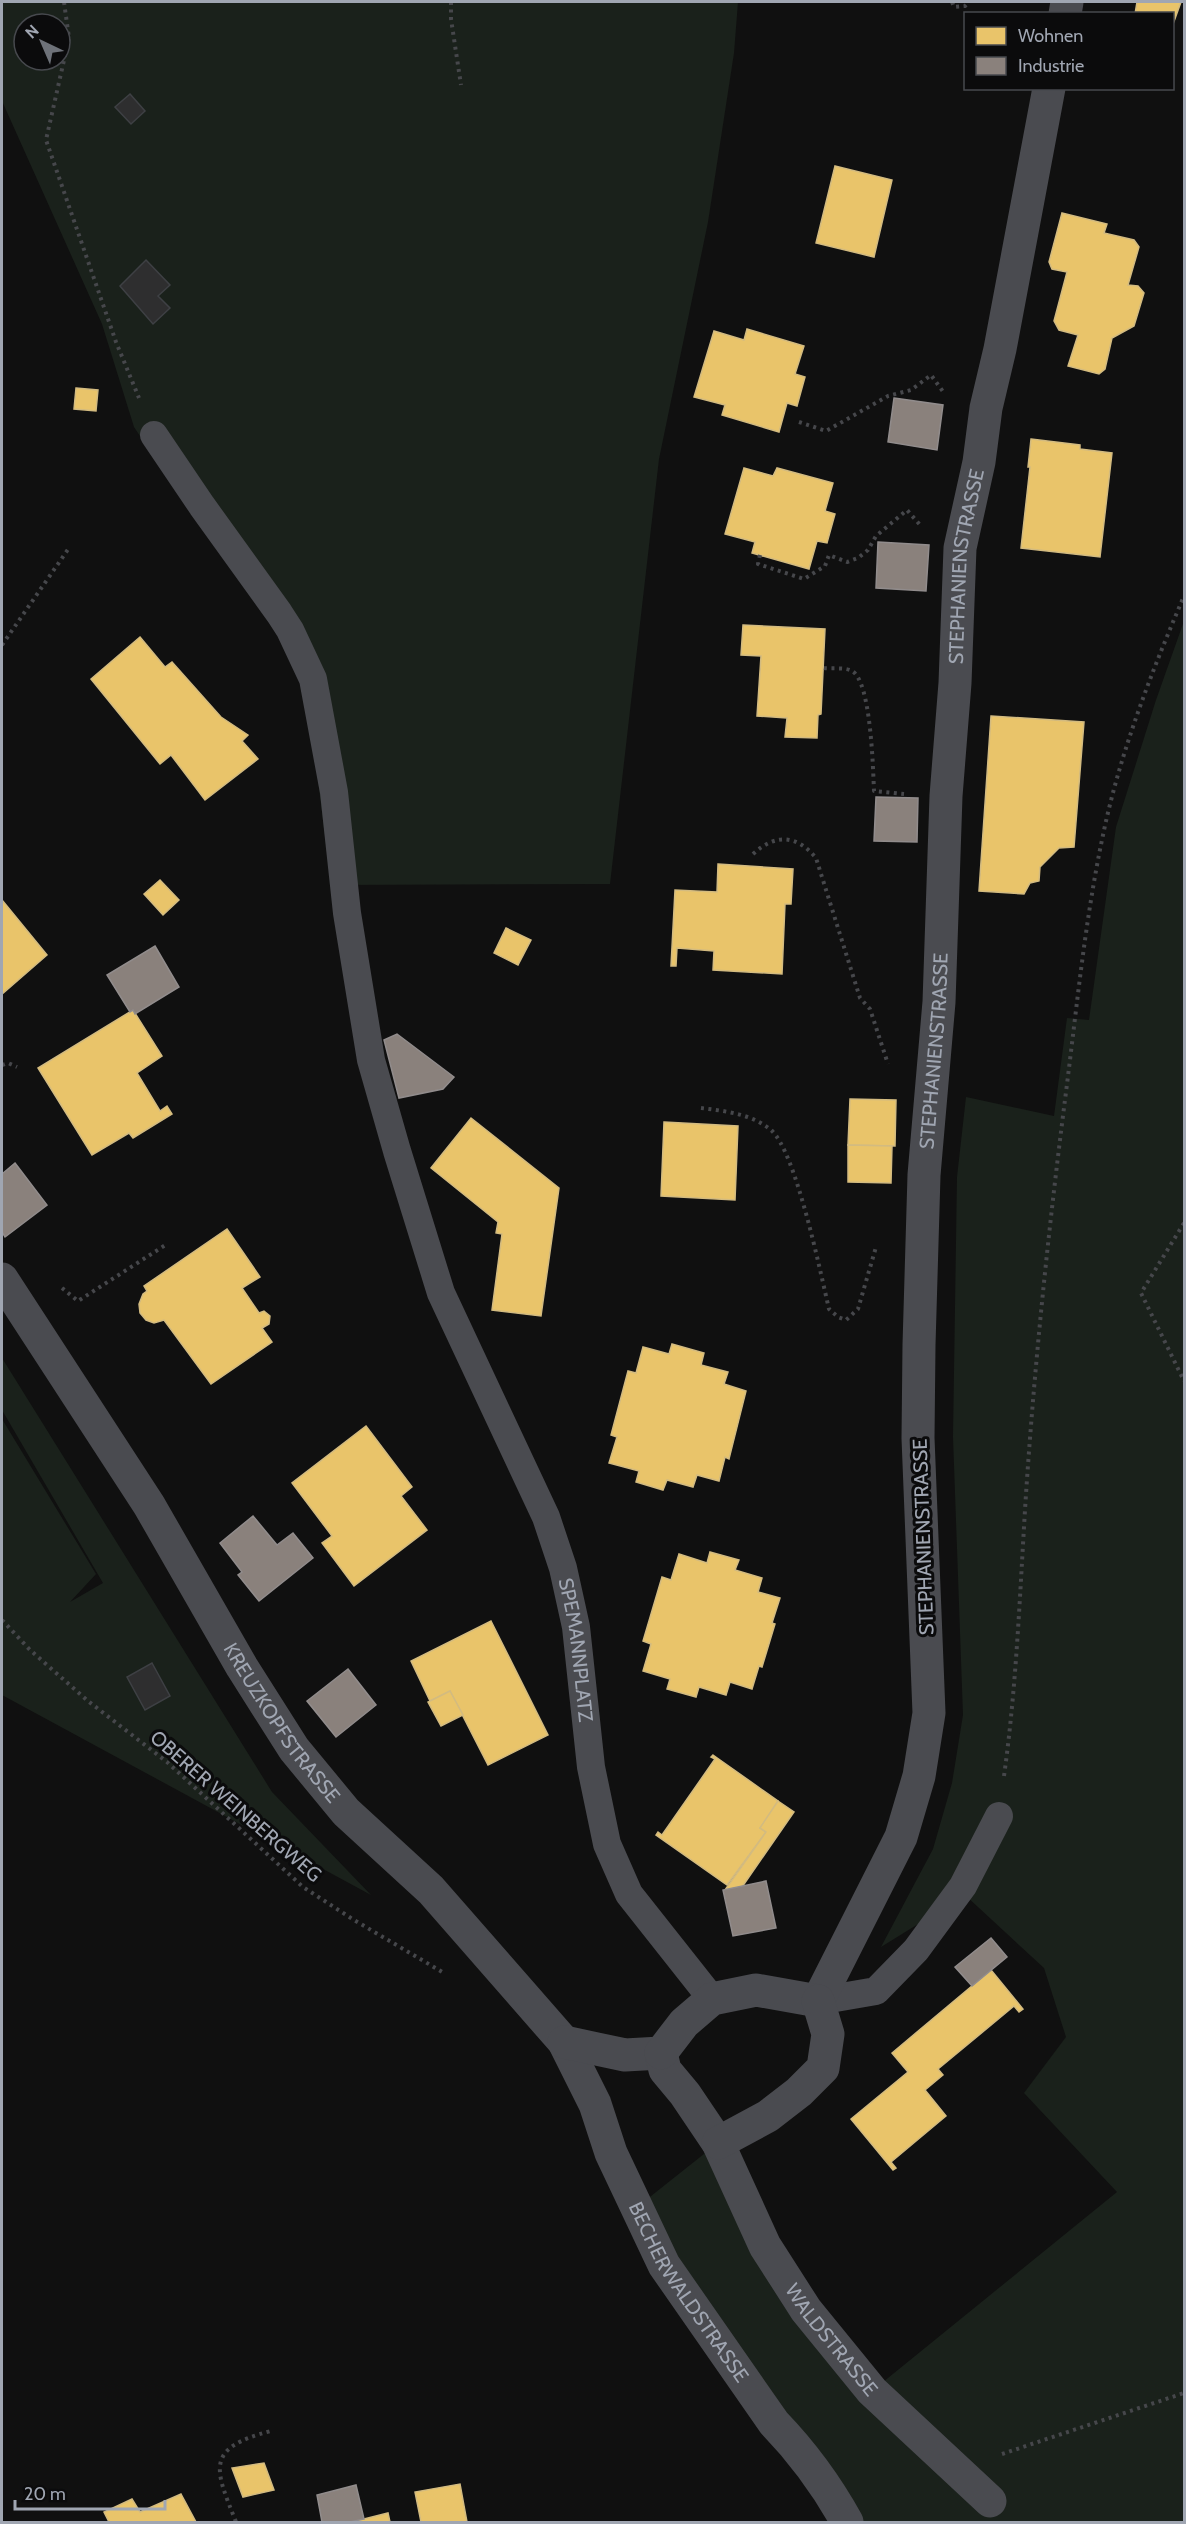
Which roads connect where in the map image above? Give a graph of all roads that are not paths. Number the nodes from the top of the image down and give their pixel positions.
1 (1049, 90) edge
2 (154, 435) road end
3 (2, 1279) edge
4 (999, 1816) road end
5 (712, 1999) junction
6 (818, 2001) junction
7 (564, 2042) junction
8 (661, 2053) junction
9 (718, 2144) junction
10 (990, 2501) dead end
11 (847, 2523) edge

1 - 6 street, STEPHANIENSTRASSE
2 - 5 lane, SPEMANNPLATZ
3 - 7 street, KREUZKOPFSTRASSE
4 - 6 lane
5 - 6 street
5 - 8 street
6 - 9 street
7 - 8 street
7 - 11 street, BECHERWALDSTRASSE
8 - 9 street
9 - 10 street, WALDSTRASSE

